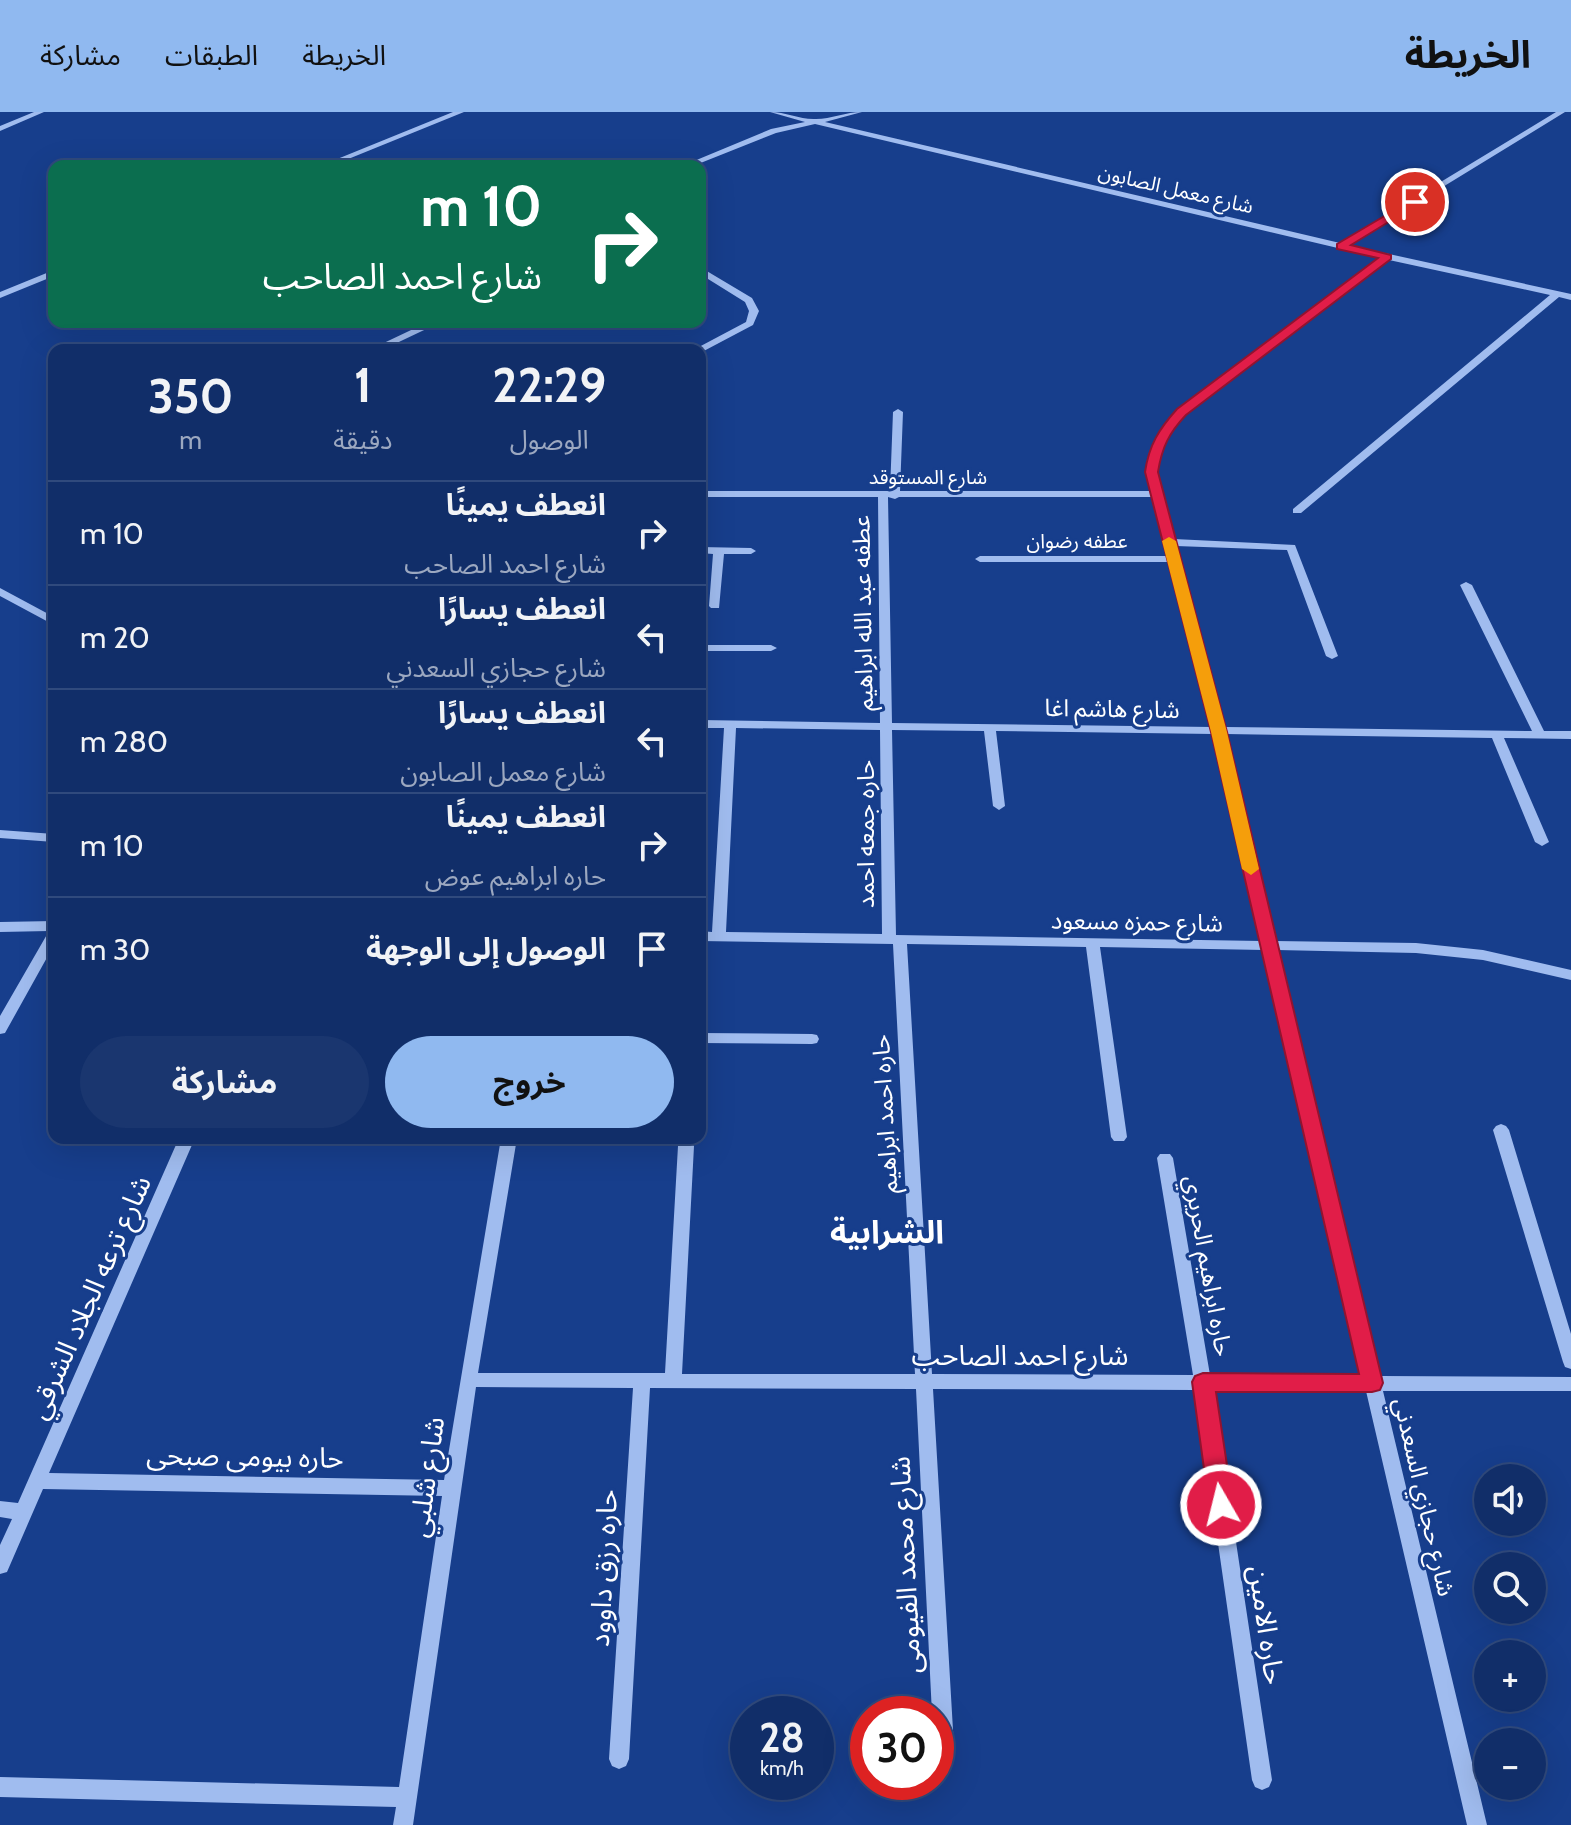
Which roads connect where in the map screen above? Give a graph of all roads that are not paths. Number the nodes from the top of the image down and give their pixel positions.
1 (40, 112) edge
2 (460, 112) edge
3 (774, 112) edge
4 (858, 112) edge
5 (1561, 112) edge
6 (812, 121) junction
7 (0, 129) edge
8 (339, 160) edge
9 (700, 160) edge
10 (1341, 246) junction
11 (1387, 257) junction
12 (706, 274) edge
13 (48, 275) edge
14 (1557, 294) junction
15 (0, 295) edge
16 (1571, 297) edge
17 (423, 328) edge
18 (387, 344) edge
19 (706, 347) edge
20 (898, 412) dead end
21 (706, 494) edge
22 (1156, 494) junction
23 (889, 496) junction
24 (1297, 511) dead end
25 (1287, 531) dead end
26 (1169, 542) junction
27 (1291, 547) junction
28 (706, 550) edge
29 (719, 550) junction
30 (751, 551) dead end
31 (980, 559) dead end
32 (1174, 559) junction
33 (1466, 585) dead end
34 (0, 591) edge
35 (715, 606) dead end
36 (48, 619) edge
37 (706, 648) edge
38 (771, 648) dead end
39 (1332, 656) dead end
40 (706, 724) edge
41 (730, 725) junction
42 (887, 729) junction
43 (990, 730) junction
44 (1219, 732) junction
45 (1497, 735) junction
46 (1540, 735) junction
47 (1571, 735) edge
48 (999, 806) dead end
49 (0, 834) edge
50 (48, 838) edge
51 (1542, 842) dead end
52 (48, 926) edge
53 (0, 927) edge
54 (706, 936) edge
55 (719, 937) junction
56 (895, 940) junction
57 (1092, 943) junction
58 (48, 944) edge
59 (1269, 946) junction
60 (1571, 975) edge
61 (0, 1029) edge
62 (706, 1038) edge
63 (812, 1039) dead end
64 (1501, 1130) dead end
65 (1119, 1137) dead end
66 (184, 1144) edge
67 (508, 1144) edge
68 (686, 1146) dead end
69 (1165, 1158) dead end
70 (1571, 1362) edge
71 (468, 1380) junction
72 (642, 1380) junction
73 (673, 1381) junction
74 (922, 1381) junction
75 (1203, 1382) junction
76 (1372, 1383) junction
77 (1571, 1384) edge
78 (36, 1481) junction
79 (453, 1488) junction
80 (0, 1509) edge
81 (23, 1512) junction
82 (0, 1566) edge
83 (941, 1696) edge
84 (619, 1759) dead end
85 (1262, 1780) dead end
86 (0, 1787) edge
87 (407, 1797) junction
88 (403, 1825) edge
89 (1477, 1825) edge

1 - 7 street
2 - 8 street
3 - 6 street, شارع معمل الصابون
4 - 6 street
5 - 10 street
6 - 9 street
6 - 10 street, شارع معمل الصابون
10 - 11 street, شارع معمل الصابون
11 - 14 street, شارع معمل الصابون
11 - 22 street, شارع حجازي السعدني
12 - 19 street
13 - 15 street
14 - 16 street, شارع معمل الصابون
14 - 24 street
17 - 18 street
20 - 23 street, عطفه عبد الله ابراهيم
21 - 23 street, شارع المستوقد
22 - 23 street, شارع المستوقد
22 - 26 street, شارع حجازي السعدني
23 - 42 street, عطفه عبد الله ابراهيم
25 - 27 street
26 - 27 street
26 - 32 street, شارع حجازي السعدني
27 - 39 street
28 - 29 street
29 - 30 street
29 - 35 street
31 - 32 street, عطفه رضوان
32 - 44 street, شارع حجازي السعدني
33 - 46 street
34 - 36 street
37 - 38 street
40 - 41 street, شارع هاشم اغا
41 - 42 street, شارع هاشم اغا
41 - 55 street
42 - 43 street, شارع هاشم اغا
42 - 56 street, حاره جمعه احمد
43 - 44 street, شارع هاشم اغا
43 - 48 street
44 - 45 street, شارع هاشم اغا
44 - 59 street, شارع حجازي السعدني
45 - 46 street, شارع هاشم اغا
45 - 51 street
46 - 47 street, شارع هاشم اغا
49 - 50 street
52 - 53 street
54 - 55 street, شارع حمزه مسعود
55 - 56 street, شارع حمزه مسعود
56 - 57 street, شارع حمزه مسعود
56 - 74 street, حاره احمد ابراهيم
57 - 59 street, شارع حمزه مسعود
57 - 65 street
58 - 61 street
59 - 60 street, شارع حمزه مسعود
59 - 76 street, شارع حجازي السعدني
62 - 63 street
64 - 70 street
66 - 78 street, شارع ترعه الجلاد الشرقي
67 - 71 street, شارع شلبي
68 - 73 street
69 - 75 street, حاره ابراهيم الحريري
71 - 72 street, شارع احمد الصاحب
71 - 79 street, شارع شلبي
72 - 73 street, شارع احمد الصاحب
72 - 84 street, حاره رزق داوود
73 - 74 street, شارع احمد الصاحب
74 - 75 street, شارع احمد الصاحب
74 - 83 street, شارع محمد الفيومى
75 - 76 street, شارع احمد الصاحب
75 - 85 street, حاره الامين
76 - 77 street, شارع احمد الصاحب
76 - 89 street, شارع حجازي السعدني
78 - 79 street, حاره بيومى صبحى
78 - 81 street, شارع ترعه الجلاد الشرقي
79 - 87 street, شارع شلبي
80 - 81 street
81 - 82 street, شارع ترعه الجلاد الشرقي
86 - 87 street
87 - 88 street, شارع شلبي

